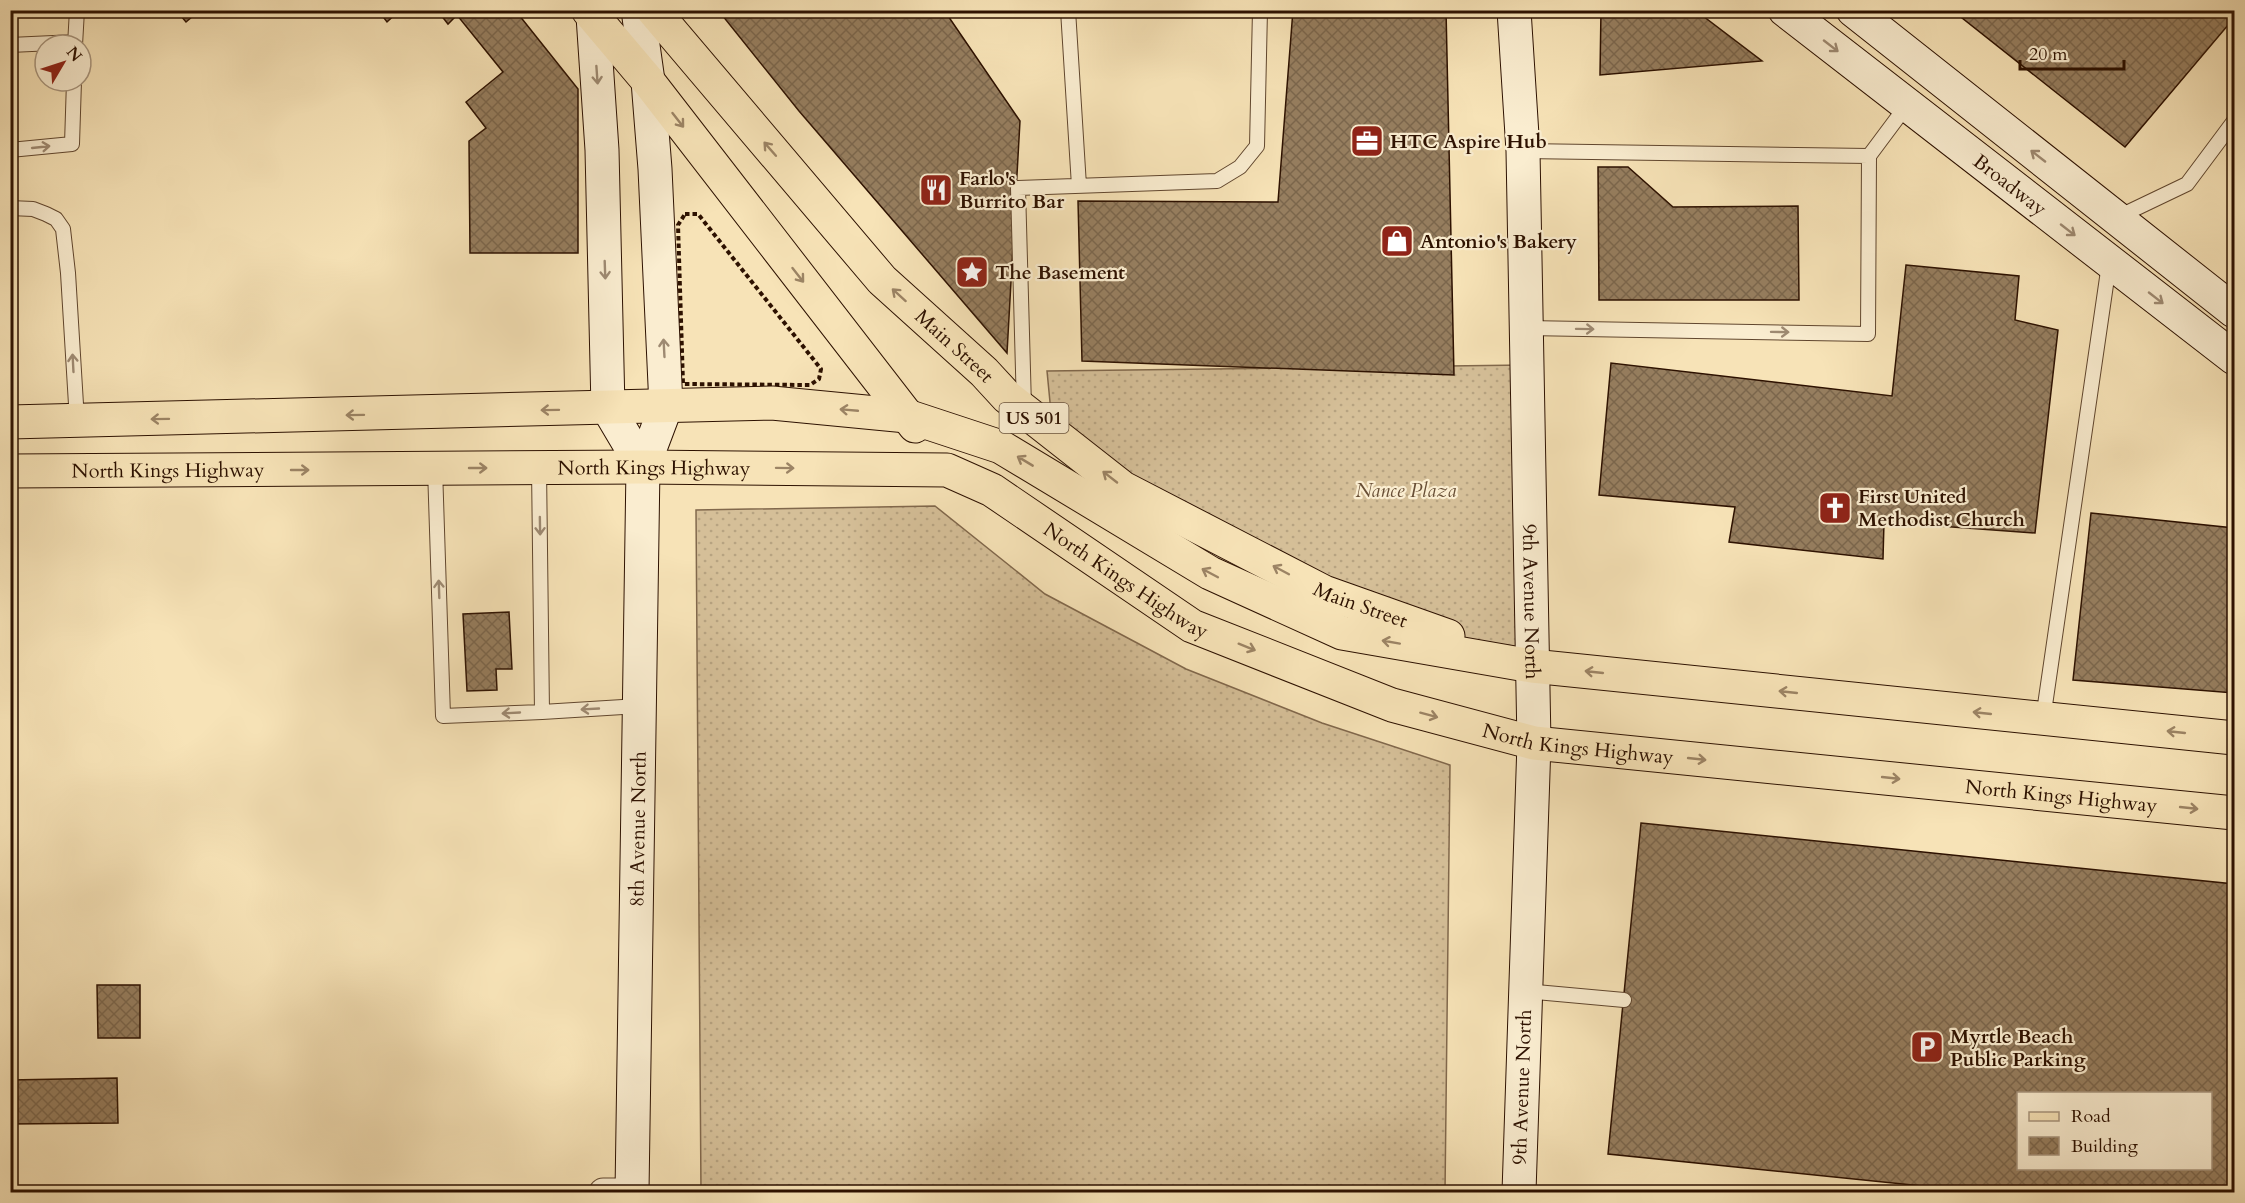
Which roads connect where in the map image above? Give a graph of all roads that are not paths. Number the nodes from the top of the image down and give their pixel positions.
1 (77, 10) edge
2 (638, 10) edge
3 (653, 10) edge
4 (1068, 10) edge
5 (1260, 10) edge
6 (1514, 10) edge
7 (1785, 10) edge
8 (1853, 10) edge
9 (590, 13) edge
10 (76, 33) edge
11 (10, 45) edge
12 (33, 45) edge
13 (648, 81) junction
14 (74, 93) edge
15 (1907, 105) junction
16 (2235, 121) edge
17 (10, 150) edge
18 (1523, 151) junction
19 (1869, 156) junction
20 (1079, 186) junction
21 (10, 208) edge
22 (2116, 218) junction
23 (2110, 262) junction
24 (2235, 311) edge
25 (1527, 328) junction
26 (2235, 358) edge
27 (666, 406) junction
28 (608, 408) junction
29 (1025, 411) junction
30 (907, 416) junction
31 (76, 421) junction
32 (10, 422) edge
33 (643, 467) junction
34 (435, 468) junction
35 (539, 468) junction
36 (947, 470) junction
37 (10, 471) edge
38 (1532, 666) junction
39 (639, 706) junction
40 (542, 712) junction
41 (2043, 719) junction
42 (2235, 738) edge
43 (1534, 743) junction
44 (2235, 813) edge
45 (1526, 992) junction
46 (1624, 1000) dead end
47 (603, 1192) edge
48 (632, 1192) edge
49 (1519, 1192) edge

1 - 10 lane
2 - 13 street
29 -> 3 main road, Main Street / US 501
4 - 20 lane
5 - 20 lane
6 - 18 street, 9th Avenue North
7 -> 15 street, Broadway
22 -> 8 street, Broadway
9 - 13 main road
9 -> 28 street
11 - 12 lane
27 -> 13 street
13 -> 30 main road
17 -> 14 lane
15 - 19 lane
15 -> 23 street, Broadway
16 - 22 lane
18 - 19 lane
18 - 25 street, 9th Avenue North
25 -> 19 lane
20 - 29 lane
31 -> 21 lane
22 - 23 street
22 - 24 street, Broadway
23 -> 26 street, Broadway
23 - 41 lane
25 - 38 street, 9th Avenue North
27 - 28 main road
30 -> 27 main road
27 - 33 street
28 -> 31 main road
28 - 33 street
38 -> 29 main road, Main Street / US 501
30 - 36 main road
38 -> 30 main road
31 - 32 main road
33 - 35 main road, North Kings Highway
33 -> 36 main road, North Kings Highway
33 - 39 street, 8th Avenue North
34 -> 35 main road, North Kings Highway
37 -> 34 main road, North Kings Highway
40 -> 34 lane
35 -> 40 lane
36 -> 43 main road, North Kings Highway
41 -> 38 main road
38 - 43 street, 9th Avenue North
39 -> 40 lane
39 - 48 street, 8th Avenue North
42 -> 41 main road
43 -> 44 main road, North Kings Highway
43 - 45 street, 9th Avenue North
45 - 46 lane
45 - 49 street, 9th Avenue North
47 - 48 street

